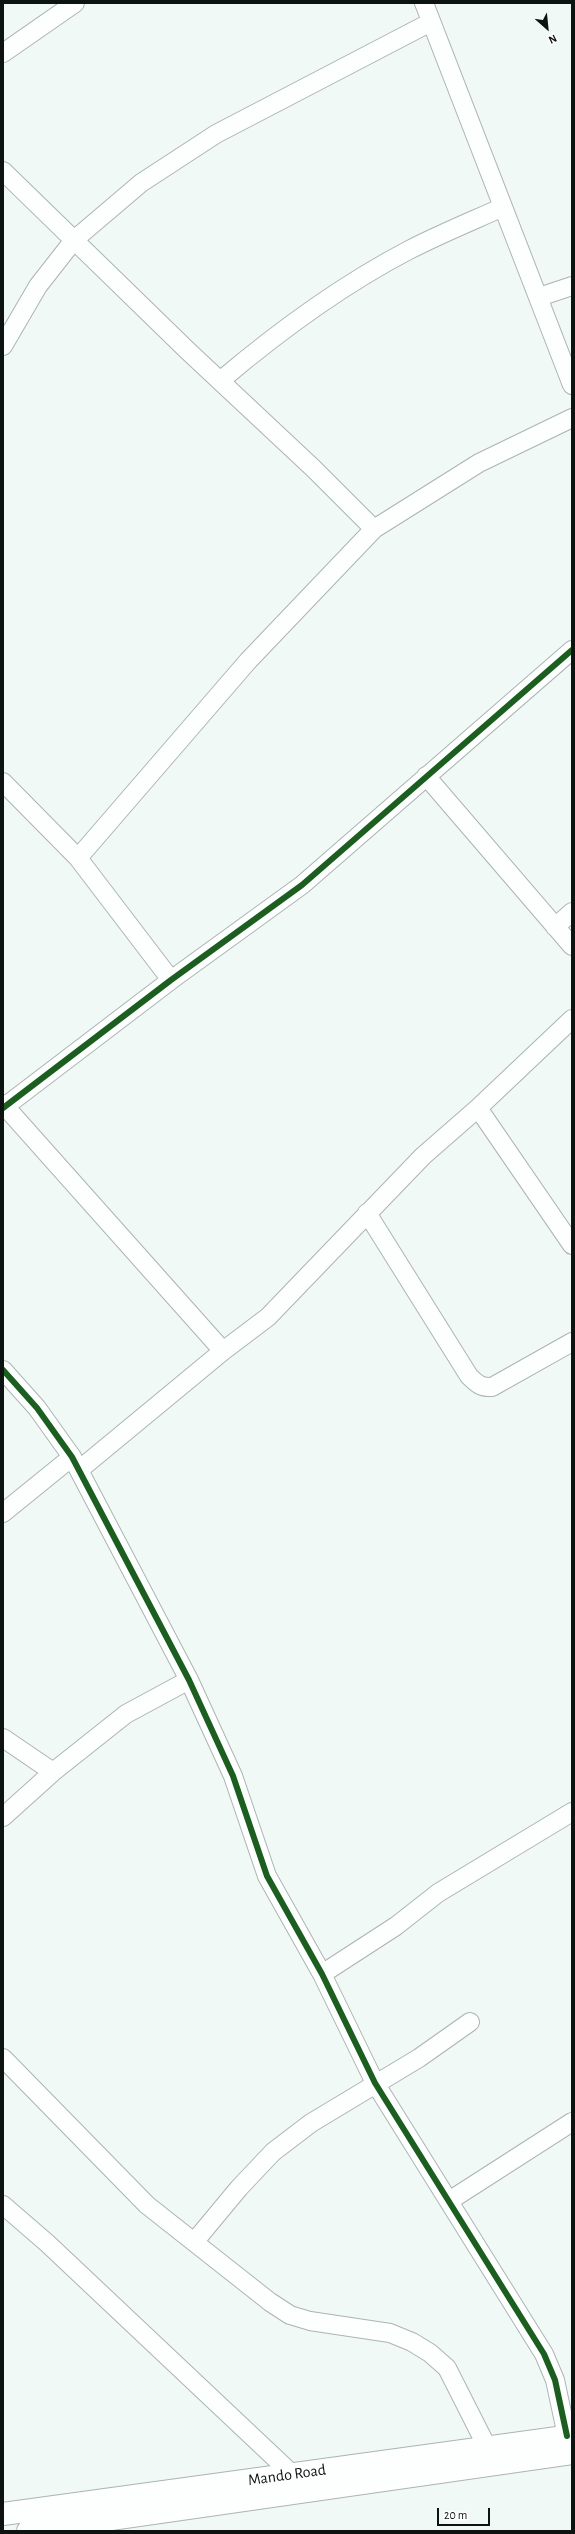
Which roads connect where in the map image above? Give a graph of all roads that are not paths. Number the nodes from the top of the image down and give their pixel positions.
1 (75, 3) edge
2 (424, 3) edge
3 (431, 22) junction
4 (3, 53) edge
5 (3, 171) edge
6 (503, 207) junction
7 (74, 240) junction
8 (572, 286) edge
9 (538, 297) junction
10 (3, 346) edge
11 (220, 381) junction
12 (572, 384) edge
13 (572, 418) edge
14 (374, 529) junction
15 (572, 650) edge
16 (426, 776) junction
17 (3, 782) edge
18 (78, 858) junction
19 (572, 912) edge
20 (555, 927) junction
21 (572, 946) edge
22 (171, 980) junction
23 (572, 1020) edge
24 (4, 1106) edge
25 (478, 1108) junction
26 (367, 1213) junction
27 (572, 1245) edge
28 (572, 1342) edge
29 (223, 1351) junction
30 (3, 1370) edge
31 (75, 1463) junction
32 (3, 1513) edge
33 (188, 1680) junction
34 (3, 1738) edge
35 (53, 1772) junction
36 (572, 1812) edge
37 (3, 1817) edge
38 (322, 1974) junction
39 (470, 2022) dead end
40 (3, 2058) edge
41 (375, 2083) junction
42 (572, 2122) edge
43 (450, 2202) junction
44 (3, 2205) edge
45 (195, 2241) junction
46 (570, 2442) edge
47 (487, 2447) junction
48 (292, 2474) junction
49 (3, 2514) edge
50 (28, 2531) edge

1 - 4 street
2 - 3 street
3 - 6 street
3 - 7 street
5 - 7 street
6 - 9 street
6 - 11 street
7 - 10 street
7 - 11 street
8 - 9 street
9 - 12 street
11 - 14 street
13 - 14 street
14 - 18 street
15 - 16 street
16 - 20 street
16 - 22 street
17 - 18 street
18 - 22 street
19 - 20 street
20 - 21 street
22 - 24 street
23 - 25 street
24 - 29 street
25 - 26 street
25 - 27 street
26 - 28 street
26 - 29 street
29 - 31 street
30 - 31 street
31 - 32 street
31 - 33 street
33 - 35 street
33 - 38 street
34 - 35 street
35 - 37 street
36 - 38 street
38 - 41 street
39 - 41 street
40 - 45 street
41 - 43 street
41 - 45 street
42 - 43 street
43 - 46 street
44 - 48 street
45 - 47 street
46 - 47 highway, Mando Road
46 - 50 highway, Mando Road
47 - 48 highway, Mando Road
48 - 49 highway, Mando Road

